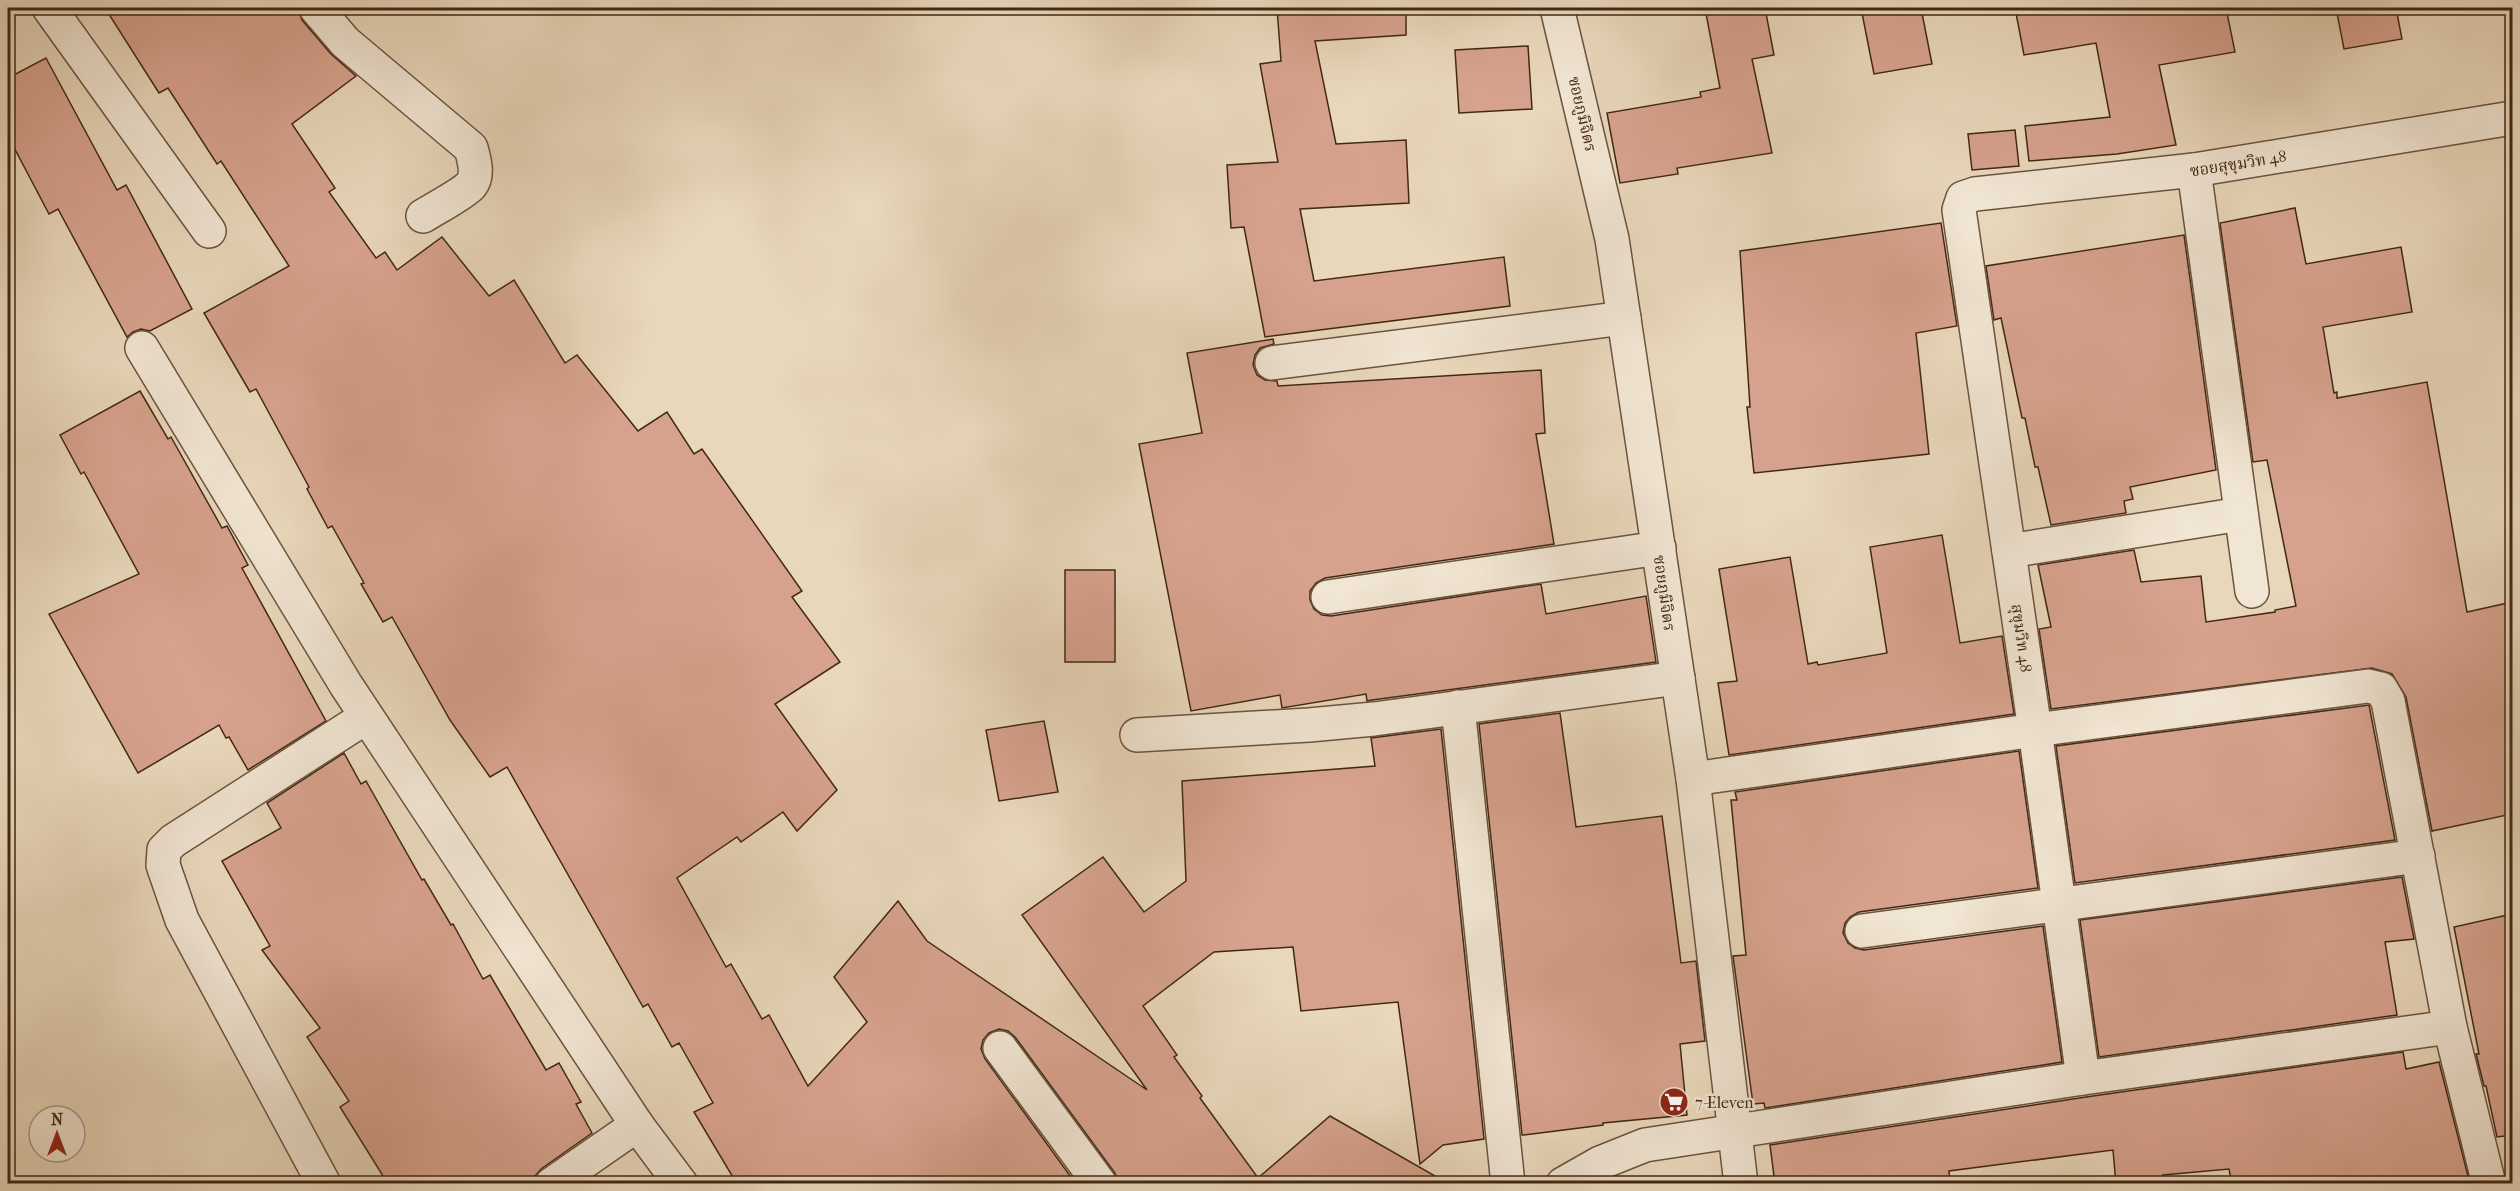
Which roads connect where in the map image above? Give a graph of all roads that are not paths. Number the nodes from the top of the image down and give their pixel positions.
1 (49, 8) edge
2 (316, 8) edge
3 (1557, 8) edge
4 (2512, 118) edge
5 (2194, 170) junction
6 (1963, 198) joint
7 (423, 216) dead end
8 (209, 231) dead end
9 (1624, 318) junction
10 (142, 348) dead end
11 (1272, 363) dead end
12 (2241, 514) junction
13 (1659, 548) junction
14 (2009, 551) junction
15 (2252, 591) dead end
16 (1328, 597) dead end
17 (1678, 678) junction
18 (1458, 707) junction
19 (366, 717) junction
20 (2035, 730) junction
21 (1137, 735) dead end
22 (1693, 779) junction
23 (2418, 856) junction
24 (2059, 905) junction
25 (1862, 932) dead end
26 (2450, 1027) junction
27 (1000, 1048) dead end
28 (2083, 1078) junction
29 (637, 1125) junction
30 (1735, 1130) junction
31 (324, 1184) edge
32 (552, 1184) edge
33 (681, 1184) edge
34 (1100, 1184) edge
35 (1508, 1184) edge
36 (1563, 1184) edge
37 (1741, 1184) edge
38 (2488, 1184) edge

1 - 8 street
2 - 7 street
3 - 9 street, ซอยภูมิจิตร
4 - 5 street, ซอยสุขุมวิท 48
5 - 6 street, ซอยสุขุมวิท 48
5 - 12 street
6 - 14 street, สุขุมวิท 48
9 - 11 street
9 - 13 street, ซอยภูมิจิตร
10 - 19 street
12 - 14 street
12 - 15 street
13 - 16 street
13 - 17 street, ซอยภูมิจิตร
14 - 20 street, สุขุมวิท 48
17 - 18 street
17 - 22 street, ซอยภูมิจิตร
18 - 21 street
18 - 35 street
19 - 29 street
19 - 31 street
20 - 22 street
20 - 23 street
20 - 24 street, สุขุมวิท 48
22 - 30 street, ซอยภูมิจิตร
23 - 24 street
23 - 26 street
24 - 25 street
24 - 28 street, สุขุมวิท 48
26 - 28 street
26 - 38 street
27 - 34 street
28 - 30 street
29 - 32 street
29 - 33 street
30 - 36 street
30 - 37 street, ซอยภูมิจิตร

